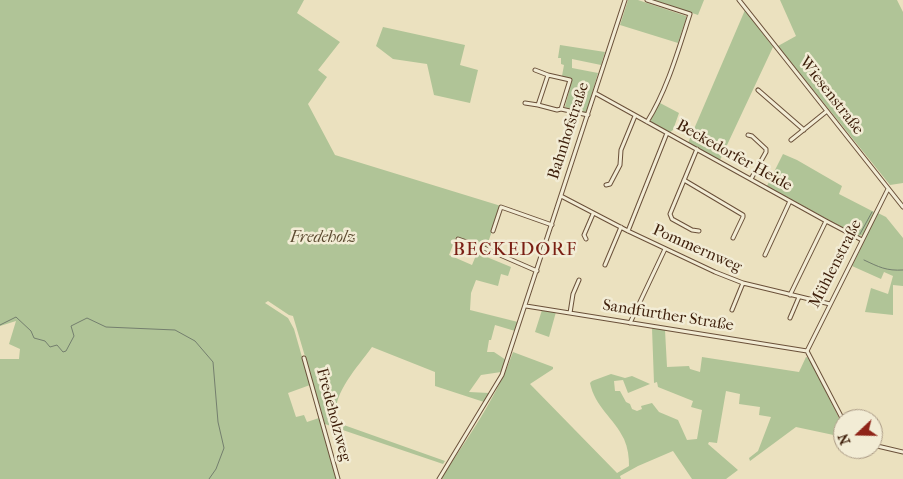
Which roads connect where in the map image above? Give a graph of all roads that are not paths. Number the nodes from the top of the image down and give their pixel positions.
1 (625, 0) edge
2 (647, 0) edge
3 (742, 1) edge
4 (535, 70) dead end
5 (548, 75) junction
6 (758, 90) dead end
7 (595, 93) junction
8 (524, 103) dead end
9 (538, 105) junction
10 (562, 109) junction
11 (827, 111) junction
12 (588, 116) junction
13 (636, 116) junction
14 (647, 122) junction
15 (804, 130) junction
16 (667, 133) junction
17 (748, 135) dead end
18 (791, 140) dead end
19 (697, 149) junction
20 (752, 179) junction
21 (684, 180) junction
22 (606, 185) dead end
23 (888, 189) junction
24 (562, 196) junction
25 (790, 201) junction
26 (903, 207) edge
27 (593, 214) junction
28 (826, 221) junction
29 (552, 225) junction
30 (621, 227) junction
31 (493, 231) dead end
32 (628, 231) junction
33 (698, 231) dead end
34 (733, 238) dead end
35 (458, 239) dead end
36 (586, 239) dead end
37 (862, 240) junction
38 (665, 249) junction
39 (765, 255) dead end
40 (605, 265) dead end
41 (537, 271) junction
42 (579, 280) dead end
43 (743, 283) junction
44 (790, 295) junction
45 (799, 297) junction
46 (830, 304) junction
47 (526, 306) junction
48 (732, 310) dead end
49 (570, 313) junction
50 (790, 318) dead end
51 (630, 323) junction
52 (807, 351) junction
53 (304, 358) dead end
54 (837, 409) edge
55 (883, 447) edge
56 (903, 452) edge
57 (338, 479) edge
58 (439, 479) edge

1 - 7 street, Bahnhofstraße
2 - 14 street
3 - 11 street, Wiesenstraße
4 - 5 street
5 - 9 street
5 - 10 street
6 - 15 street
7 - 12 street, Bahnhofstraße
7 - 13 street, Beckedorfer Heide
8 - 9 street
9 - 10 street
10 - 12 street
11 - 15 street
11 - 23 street, Wiesenstraße
12 - 24 street, Bahnhofstraße
13 - 14 street, Beckedorfer Heide
13 - 22 street
14 - 16 street, Beckedorfer Heide
15 - 18 street
16 - 19 street, Beckedorfer Heide
16 - 32 street
17 - 20 street
19 - 20 street, Beckedorfer Heide
19 - 21 street
20 - 25 street, Beckedorfer Heide
21 - 33 street
21 - 34 street
23 - 26 street, Wiesenstraße
23 - 37 street, Mühlenstraße
24 - 27 street, Pommernweg
24 - 29 street, Bahnhofstraße
25 - 28 street, Beckedorfer Heide
25 - 39 street
27 - 30 street, Pommernweg
27 - 36 street
28 - 37 street, Beckedorfer Heide
28 - 44 street
29 - 31 street
29 - 41 street, Bahnhofstraße
30 - 32 street, Pommernweg
30 - 40 street
32 - 38 street, Pommernweg
35 - 41 street
37 - 46 street, Mühlenstraße
38 - 43 street, Pommernweg
38 - 51 street
41 - 47 street, Bahnhofstraße
42 - 49 street
43 - 44 street, Pommernweg
43 - 48 street
44 - 45 street, Pommernweg
45 - 46 street, Pommernweg
45 - 50 street
46 - 52 street, Mühlenstraße
47 - 49 street, Sandfurther Straße
47 - 58 street, Bahnhofstraße
49 - 51 street, Sandfurther Straße
51 - 52 street, Sandfurther Straße
52 - 54 street
53 - 57 street, Fredeholzweg
55 - 56 street

